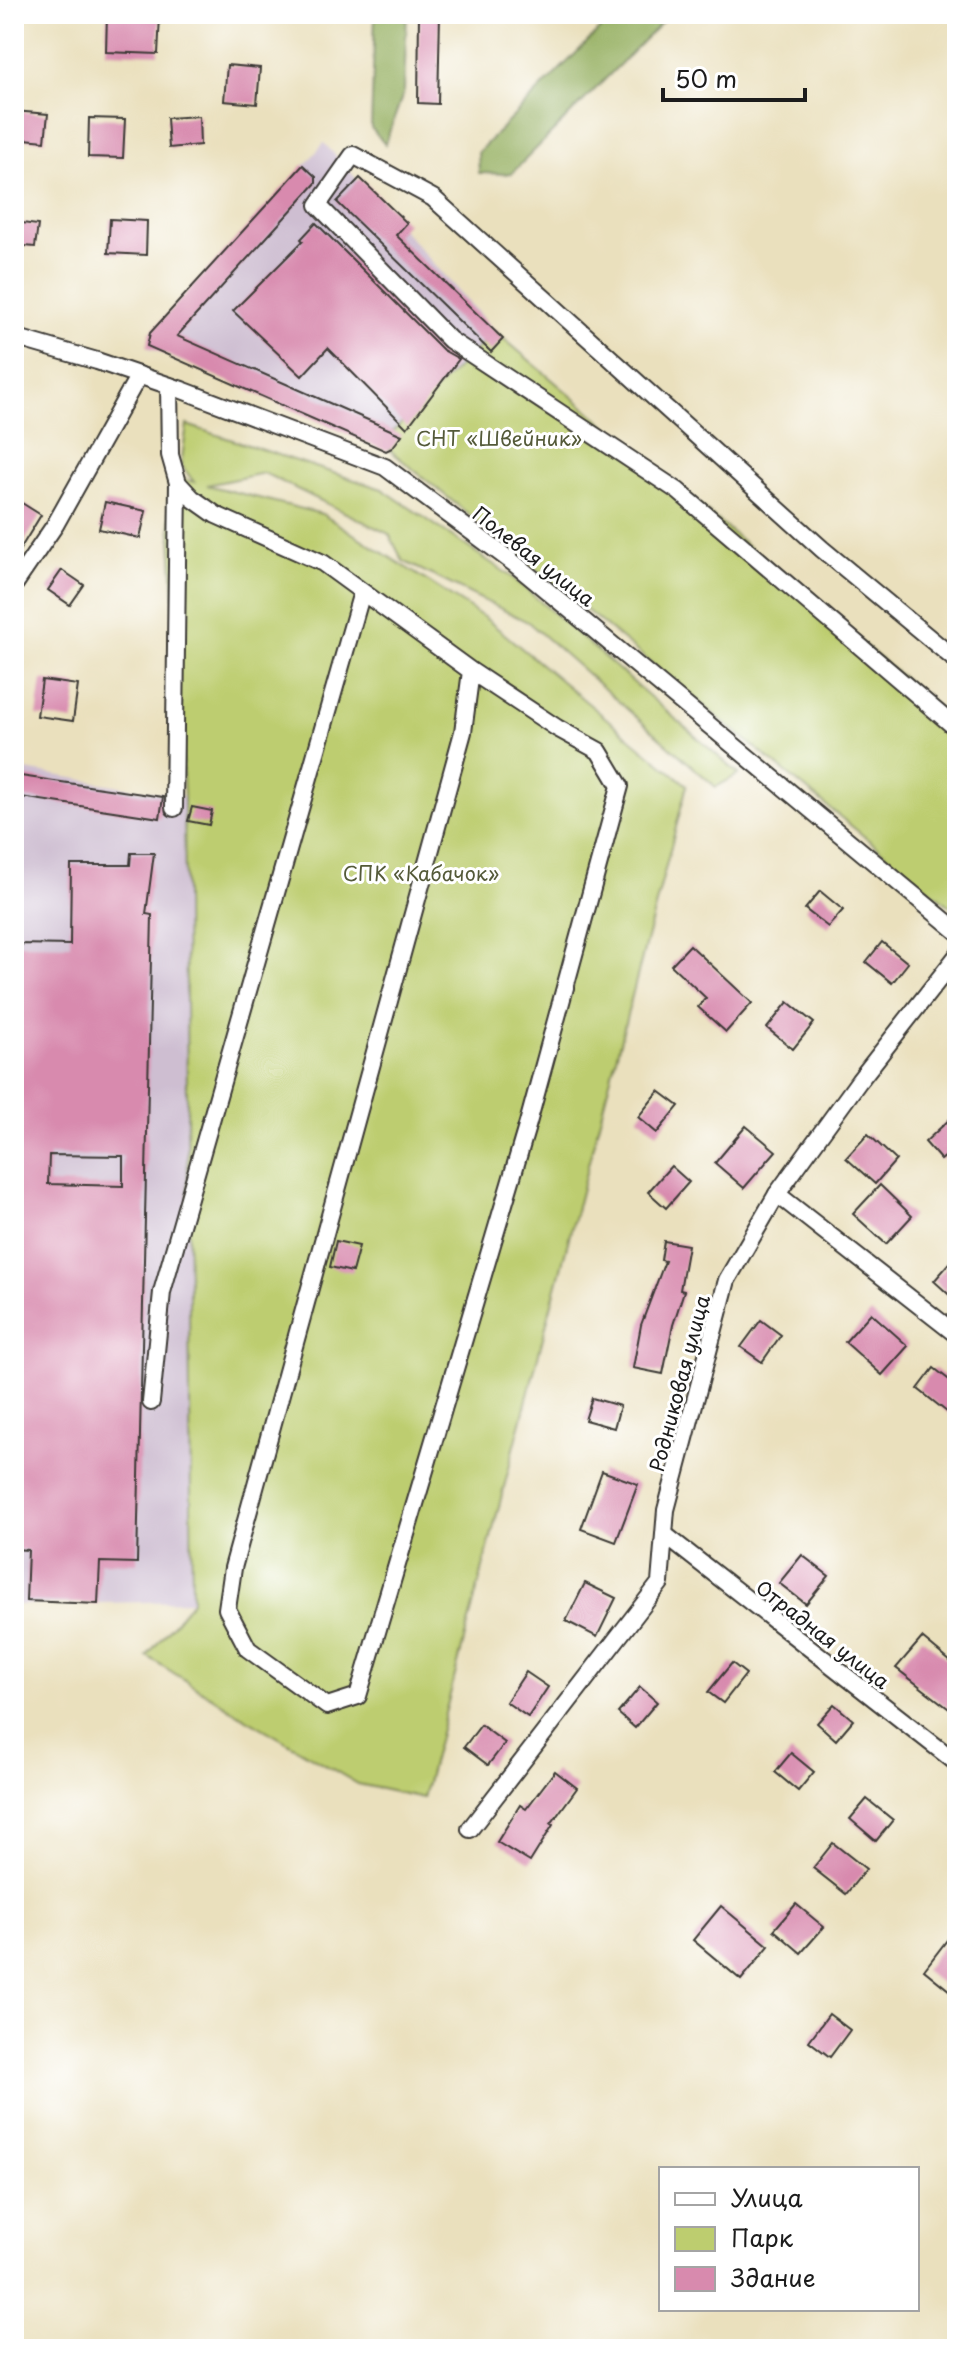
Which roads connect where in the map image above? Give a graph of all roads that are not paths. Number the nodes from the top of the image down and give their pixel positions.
1 (14, 337) edge
2 (139, 375) junction
3 (169, 386) junction
4 (178, 483) junction
5 (14, 585) edge
6 (362, 592) junction
7 (957, 661) edge
8 (471, 671) junction
9 (957, 729) edge
10 (174, 808) dead end
11 (957, 931) edge
12 (957, 956) edge
13 (777, 1194) junction
14 (957, 1335) edge
15 (151, 1402) dead end
16 (665, 1535) junction
17 (957, 1763) edge
18 (470, 1829) dead end

1 - 2 street, Полевая улица
2 - 3 street, Полевая улица
2 - 5 street
3 - 4 street
3 - 11 street, Полевая улица
4 - 6 street
4 - 10 street
6 - 8 street
6 - 15 street
7 - 9 street
8 - 8 street
12 - 13 street, Родниковая улица
13 - 14 street
13 - 16 street, Родниковая улица
16 - 17 street, Отрадная улица
16 - 18 street, Родниковая улица

